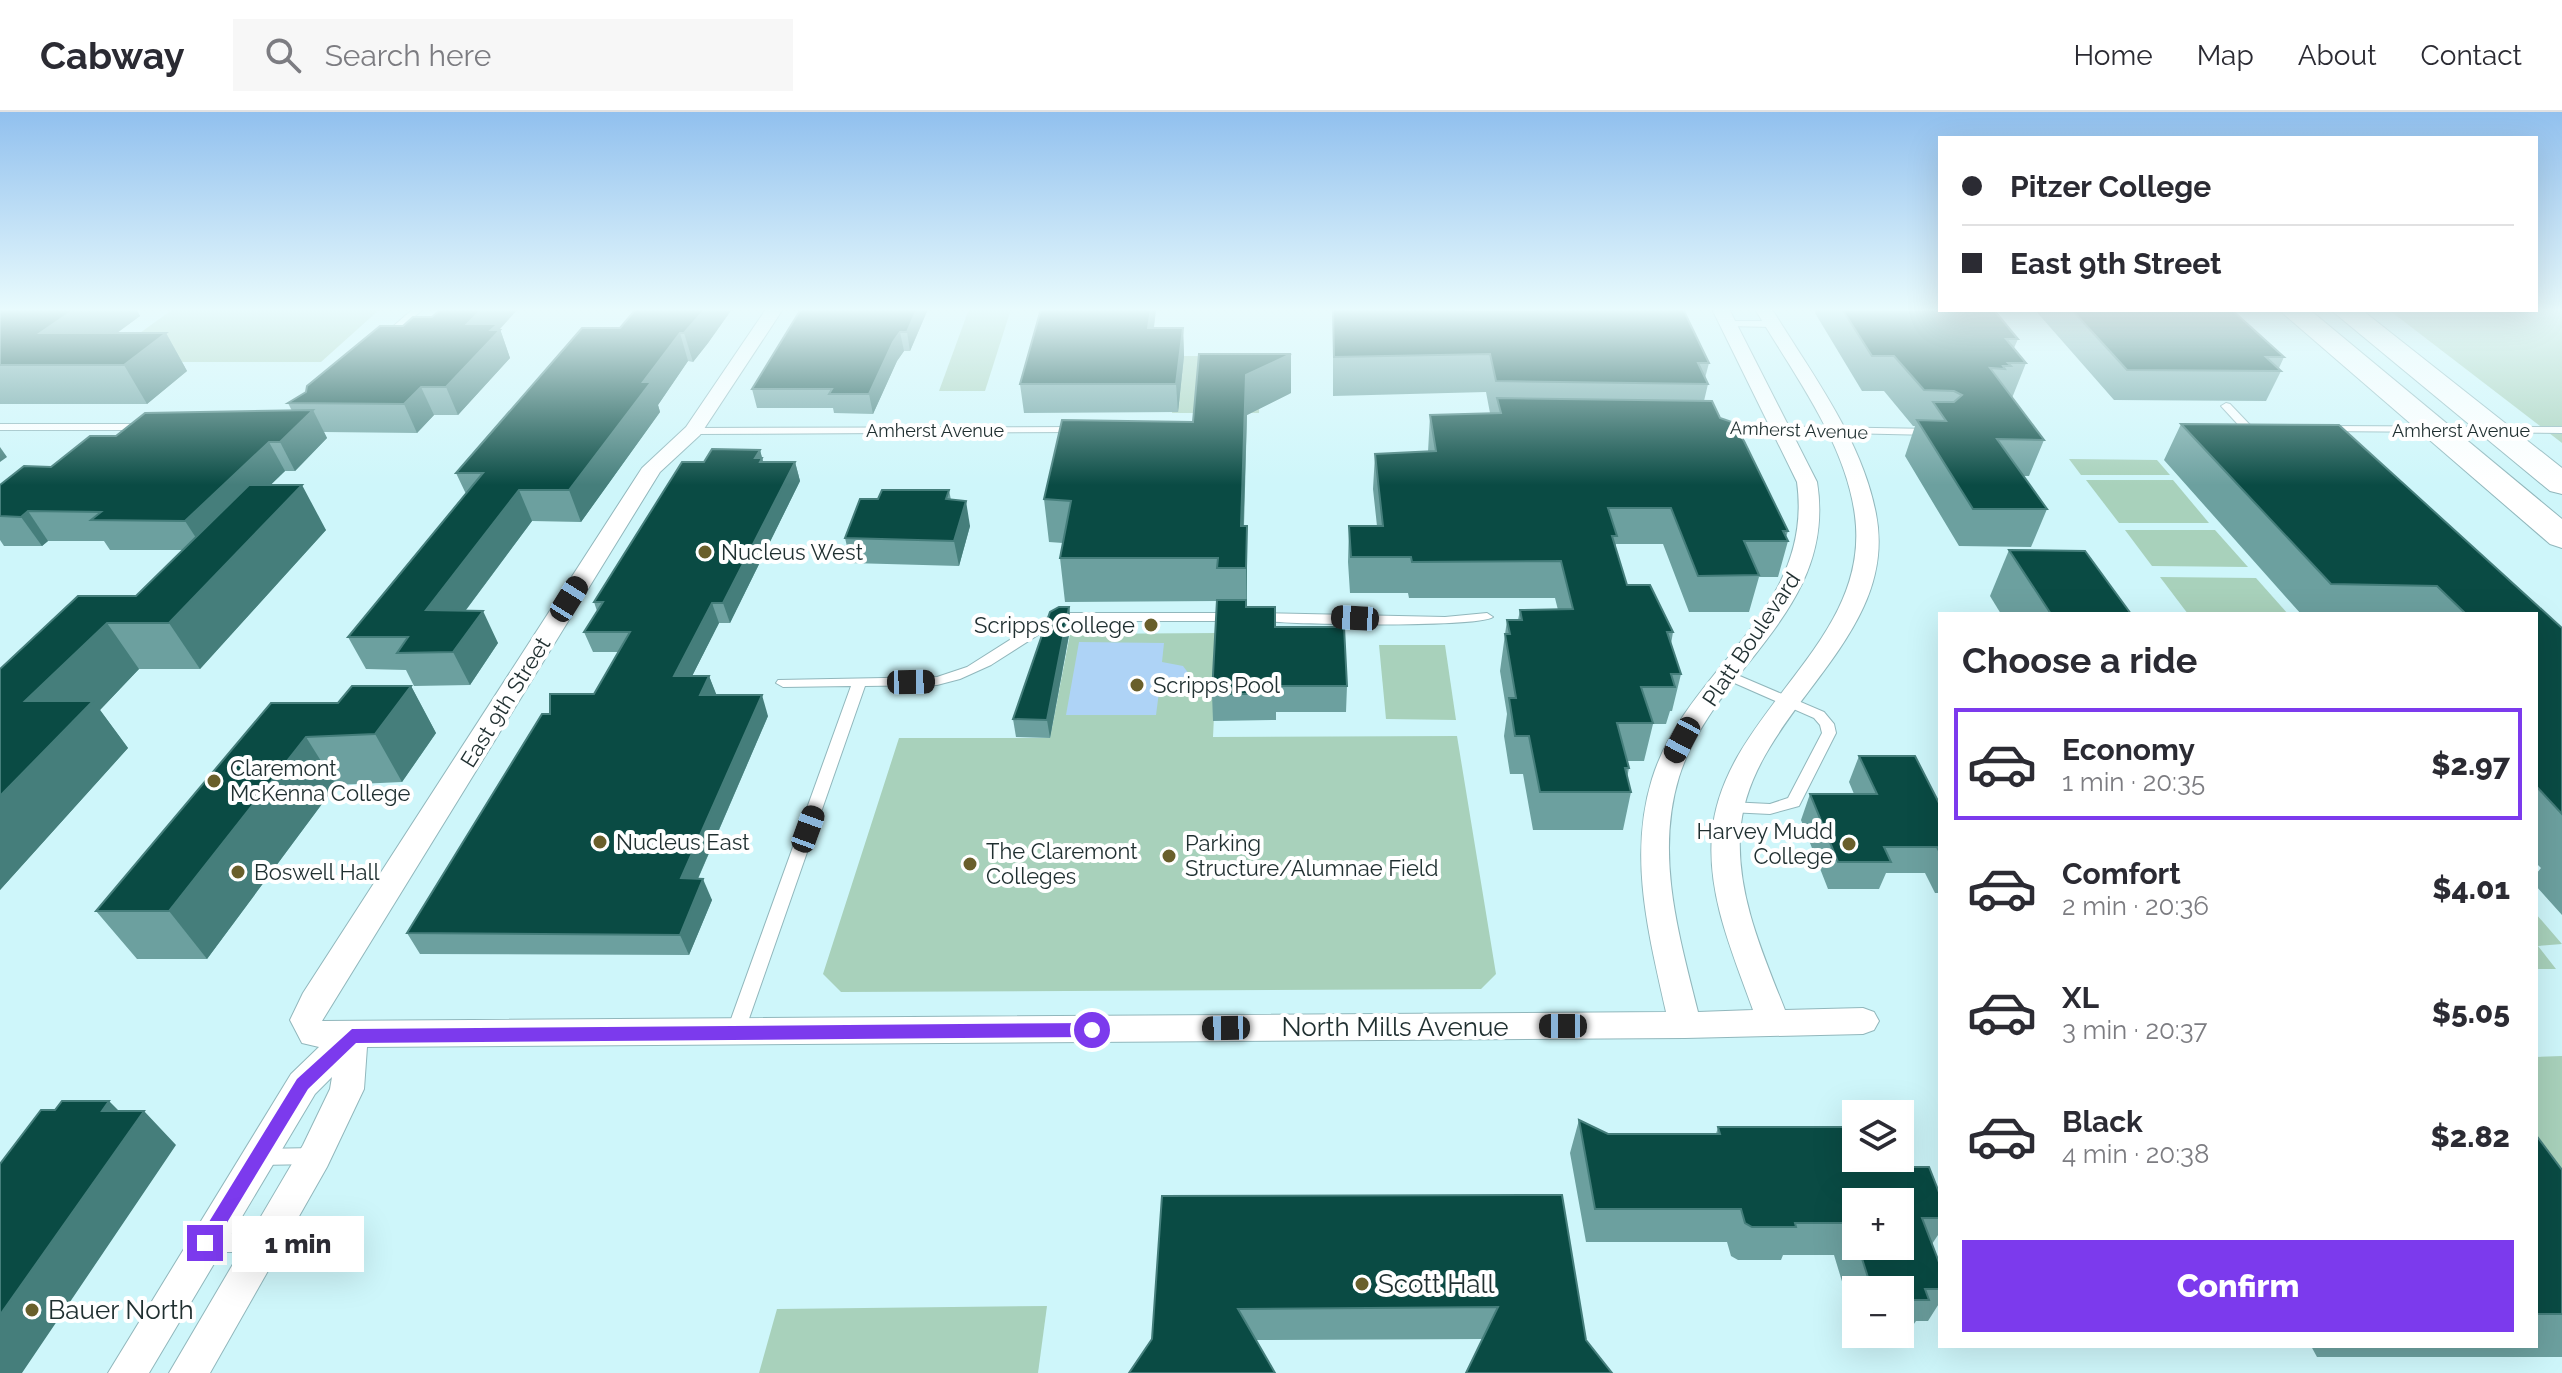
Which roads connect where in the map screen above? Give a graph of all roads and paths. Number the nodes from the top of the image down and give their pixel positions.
1 (735, 368) edge
2 (1750, 368) edge
3 (1798, 368) edge
4 (2362, 368) edge
5 (2417, 368) edge
6 (2226, 406) dead end
7 (157, 426) edge
8 (0, 427) edge
9 (1701, 427) edge
10 (1780, 428) junction
11 (2276, 429) edge
12 (2316, 429) edge
13 (2434, 429) junction
14 (1086, 430) edge
15 (2495, 430) junction
16 (2562, 430) edge
17 (693, 431) junction
18 (1833, 431) junction
19 (1941, 432) edge
20 (2562, 484) edge
21 (2562, 537) edge
22 (1487, 617) dead end
23 (1728, 675) junction
24 (783, 683) dead end
25 (859, 683) junction
26 (1788, 701) junction
27 (1729, 807) junction
28 (1863, 1021) dead end
29 (1774, 1023) junction
30 (1685, 1025) junction
31 (735, 1033) junction
32 (352, 1036) junction
33 (315, 1156) junction
34 (257, 1157) junction
35 (205, 1243) junction
36 (266, 1243) junction
37 (127, 1373) edge
38 (188, 1373) edge

1 - 17 street, East 9th Street
2 - 10 street, Platt Boulevard
3 - 18 street
4 - 13 main road
5 - 15 main road
6 - 11 lane
7 - 8 lane
9 - 10 lane, Amherst Avenue
10 - 18 lane, Amherst Avenue
10 - 23 street, Platt Boulevard
12 - 13 lane, Amherst Avenue
13 - 15 lane, Amherst Avenue
13 - 21 main road
14 - 17 lane, Amherst Avenue
15 - 16 lane, Amherst Avenue
15 - 20 main road
17 - 32 street, East 9th Street
18 - 19 lane, Amherst Avenue
18 - 26 street
22 - 25 lane
23 - 26 lane
23 - 30 street, Platt Boulevard
24 - 25 lane
25 - 31 lane
26 - 27 street
26 - 27 lane
27 - 29 street
28 - 29 street, North Mills Avenue
29 - 30 street, North Mills Avenue
30 - 31 street, North Mills Avenue
31 - 32 street, North Mills Avenue
32 - 33 street
32 - 34 street
33 - 34 lane
33 - 36 street
34 - 35 street
35 - 36 lane
35 - 37 street
36 - 38 street

